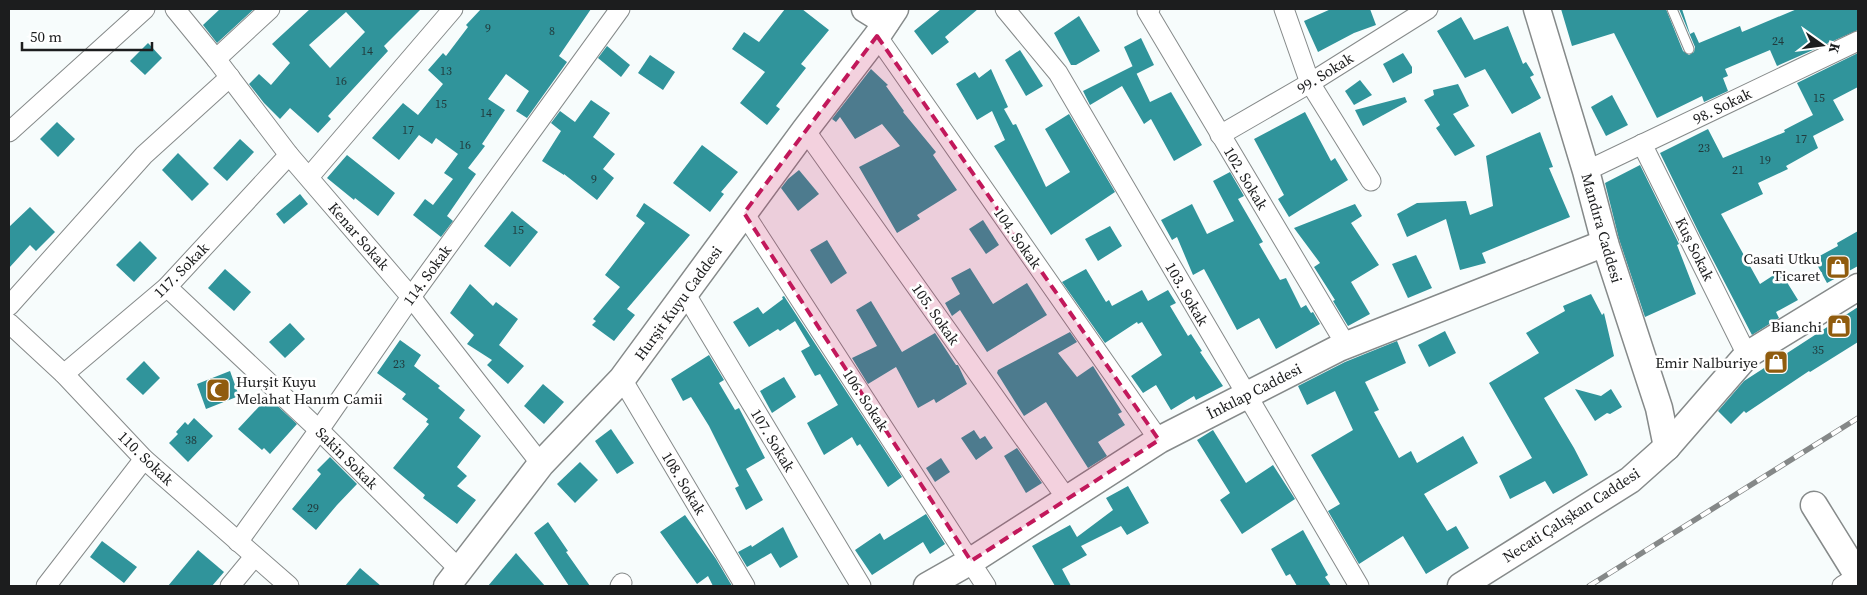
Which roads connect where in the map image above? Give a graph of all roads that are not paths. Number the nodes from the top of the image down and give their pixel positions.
1 (145, 9) edge
2 (175, 9) edge
3 (270, 9) edge
4 (453, 9) edge
5 (620, 9) edge
6 (1005, 9) edge
7 (1284, 9) edge
8 (1428, 9) edge
9 (1537, 9) edge
10 (1672, 9) edge
11 (1149, 10) edge
12 (881, 19) edge
13 (1858, 41) edge
14 (1689, 49) dead end
15 (216, 59) junction
16 (230, 77) junction
17 (1310, 83) junction
18 (805, 130) junction
19 (9, 132) edge
20 (1220, 135) junction
21 (1642, 144) junction
22 (289, 155) junction
23 (1586, 172) junction
24 (309, 177) junction
25 (1372, 181) dead end
26 (744, 214) junction
27 (1605, 243) junction
28 (168, 287) junction
29 (1858, 287) edge
30 (686, 293) junction
31 (411, 297) junction
32 (9, 306) edge
33 (9, 323) edge
34 (1346, 345) junction
35 (1747, 355) junction
36 (64, 374) junction
37 (622, 379) junction
38 (1247, 396) junction
39 (319, 430) junction
40 (1160, 440) junction
41 (1667, 447) junction
42 (144, 459) junction
43 (541, 464) junction
44 (1066, 499) junction
45 (1814, 505) dead end
46 (238, 542) junction
47 (254, 556) junction
48 (971, 561) junction
49 (1858, 576) edge
50 (453, 578) edge
51 (46, 586) edge
52 (230, 586) edge
53 (288, 586) edge
54 (745, 586) edge
55 (861, 586) edge
56 (927, 586) edge
57 (986, 586) edge
58 (1359, 586) edge
59 (1461, 586) edge
60 (1842, 586) edge

1 - 19 street
2 - 15 street, Kenar Sokak
3 - 15 street
4 - 24 street
5 - 31 street, 114. Sokak
6 - 38 street, 103. Sokak
7 - 17 street
8 - 17 street, 99. Sokak
9 - 23 street, Mandıra Caddesi
10 - 14 lane
11 - 20 street, 102. Sokak
12 - 18 street, Hurşit Kuyu Caddesi
12 - 40 street, 104. Sokak
13 - 21 street, 98. Sokak
15 - 16 street, Kenar Sokak
16 - 22 street, Kenar Sokak
16 - 32 street
17 - 20 street, 99. Sokak
17 - 25 street
18 - 26 street, Hurşit Kuyu Caddesi
18 - 44 street, 105. Sokak
20 - 34 street, 102. Sokak
21 - 23 street, 98. Sokak
21 - 35 street, Kuş Sokak
22 - 24 street, Kenar Sokak
22 - 28 street, 117. Sokak
23 - 27 street, Mandıra Caddesi
24 - 31 street, Kenar Sokak
26 - 30 street, Hurşit Kuyu Caddesi
26 - 48 street, 106. Sokak
27 - 34 street, İnkılap Caddesi
27 - 41 street, Mandıra Caddesi
28 - 36 street, 117. Sokak
28 - 39 street, Sakin Sokak
29 - 35 street, Necati Çalışkan Caddesi
30 - 37 street, Hurşit Kuyu Caddesi
30 - 55 street, 107. Sokak
31 - 39 street, 114. Sokak
31 - 43 street, Kenar Sokak
33 - 36 street, 110. Sokak
34 - 38 street, İnkılap Caddesi
35 - 41 street, Necati Çalışkan Caddesi
36 - 42 street, 110. Sokak
37 - 43 street, Hurşit Kuyu Caddesi
37 - 54 street, 108. Sokak
38 - 40 street, İnkılap Caddesi
38 - 58 street, 103. Sokak
39 - 46 street, 114. Sokak
39 - 50 street, Sakin Sokak
40 - 44 street, İnkılap Caddesi
41 - 59 street, Necati Çalışkan Caddesi
42 - 46 street, 110. Sokak
42 - 51 street
43 - 50 street, Hurşit Kuyu Caddesi
44 - 48 street, İnkılap Caddesi
45 - 49 street
46 - 47 street, 110. Sokak
47 - 52 street
47 - 53 street, 110. Sokak
48 - 56 street, İnkılap Caddesi
48 - 57 street, 106. Sokak
49 - 60 street

